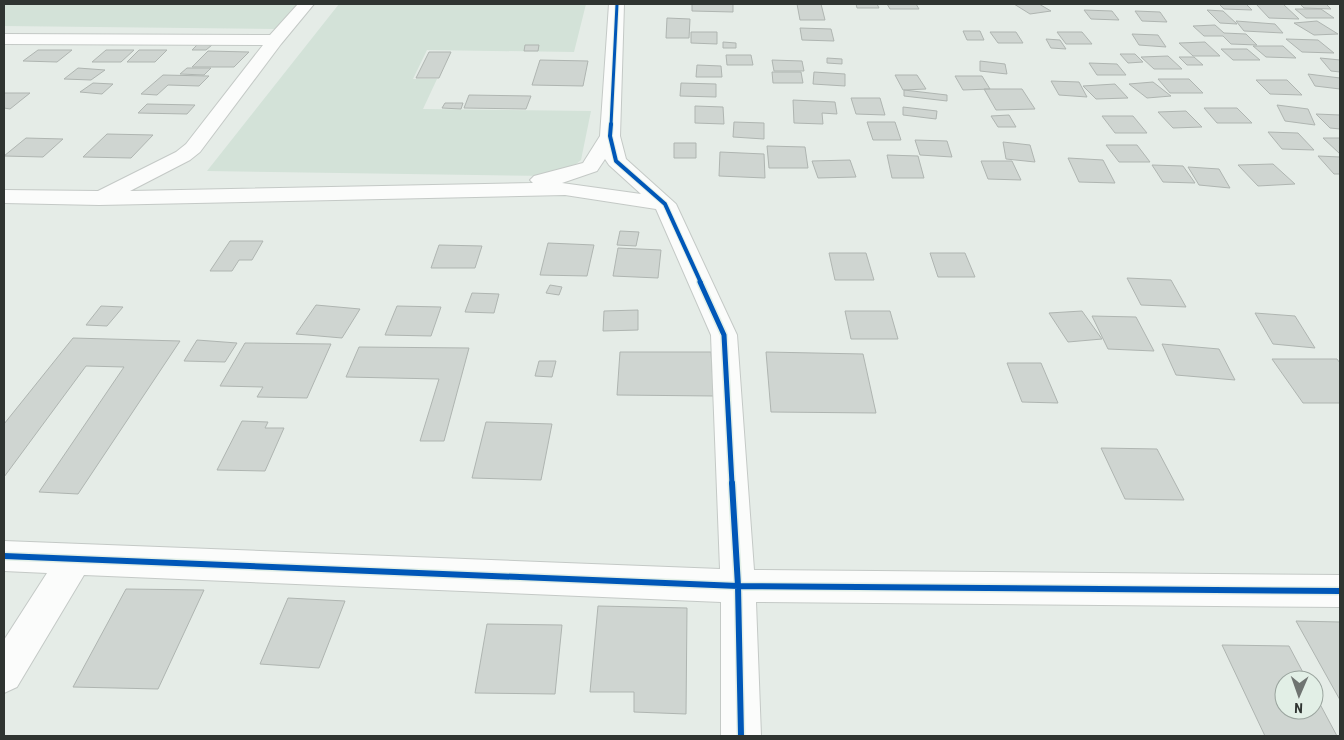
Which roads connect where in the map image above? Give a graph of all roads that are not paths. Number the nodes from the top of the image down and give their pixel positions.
1 (306, 4) edge
2 (617, 4) edge
3 (4, 38) edge
4 (275, 40) junction
5 (610, 136) junction
6 (455, 189) junction
7 (4, 197) edge
8 (99, 198) junction
9 (665, 204) junction
10 (4, 556) edge
11 (75, 559) junction
12 (738, 586) junction
13 (1340, 591) edge
14 (4, 674) edge
15 (741, 736) edge

1 - 4 street
2 - 5 street
3 - 4 street
4 - 8 street
5 - 6 street
5 - 9 street
6 - 8 street
6 - 9 street
7 - 8 street
9 - 12 street
10 - 11 street
11 - 12 street
11 - 14 street
12 - 13 street
12 - 15 street

